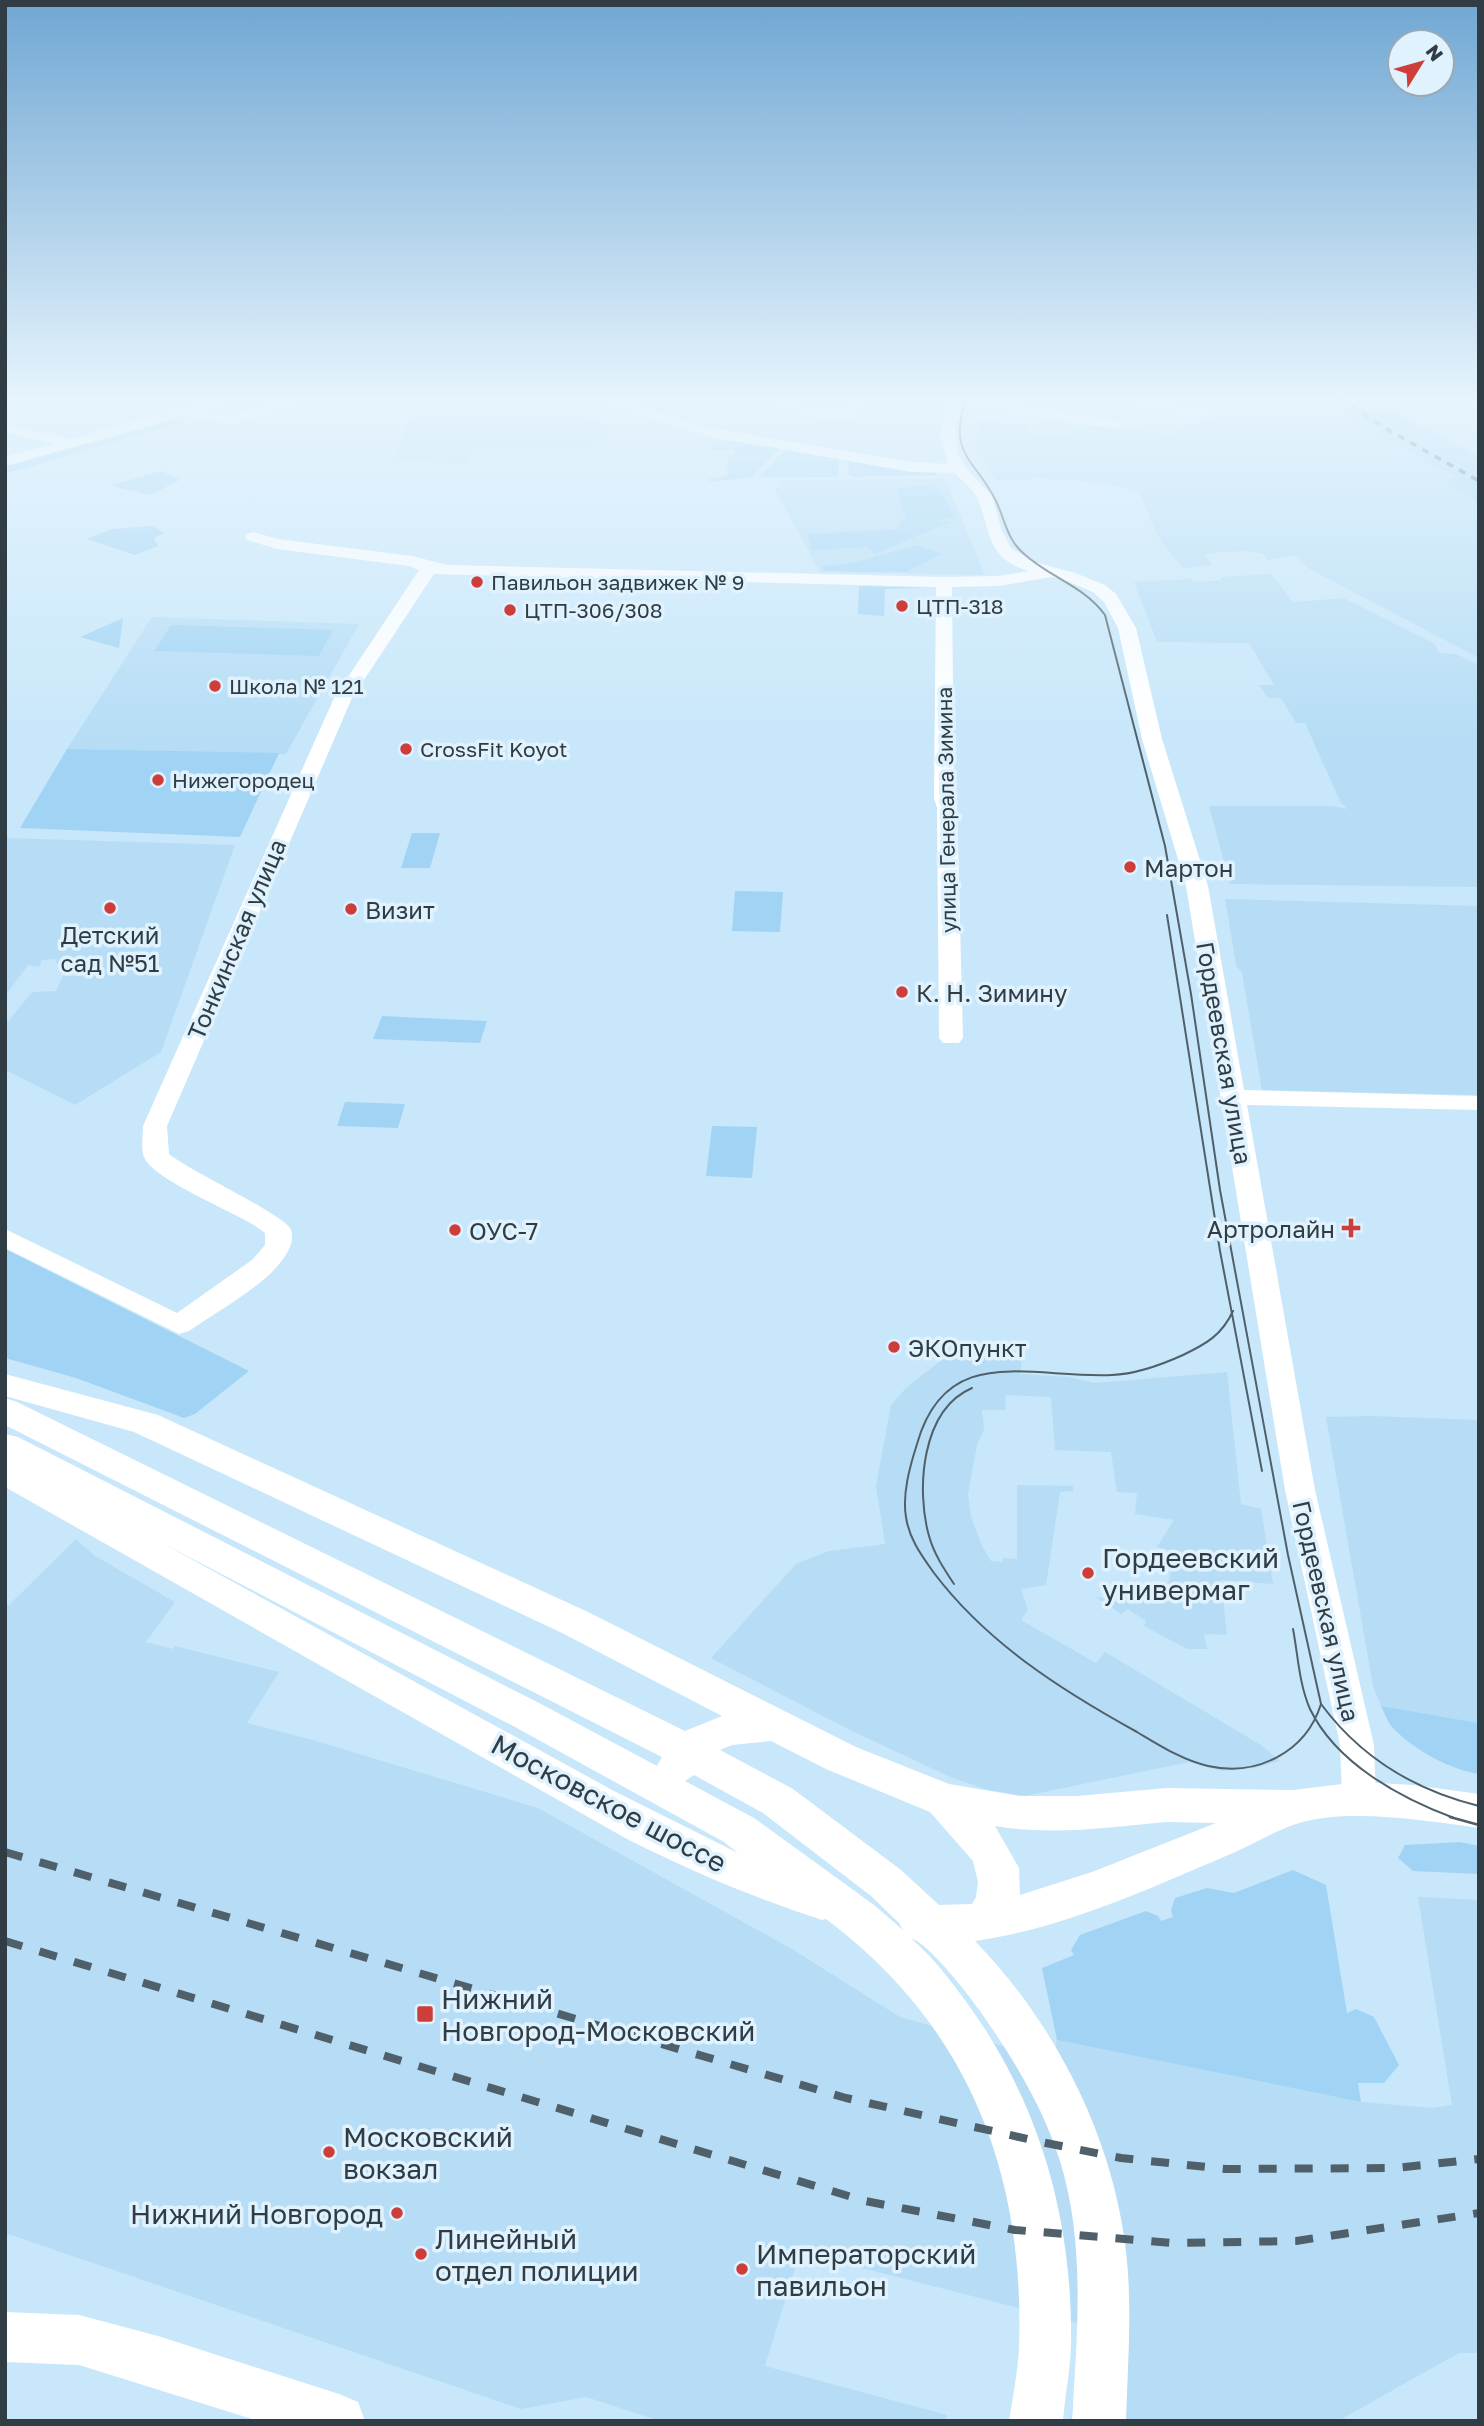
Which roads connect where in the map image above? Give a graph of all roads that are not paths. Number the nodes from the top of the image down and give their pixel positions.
1 (988, 511) edge
2 (253, 537) dead end
3 (429, 568) junction
4 (1049, 573) junction
5 (944, 582) junction
6 (951, 1038) dead end
7 (1233, 1097) junction
8 (1479, 1103) edge
9 (5, 1237) edge
10 (5, 1385) edge
11 (5, 1410) edge
12 (5, 1446) edge
13 (5, 1471) edge
14 (543, 1702) junction
15 (775, 1725) junction
16 (669, 1792) junction
17 (1359, 1799) junction
18 (944, 1800) junction
19 (1293, 1807) junction
20 (1479, 1811) edge
21 (679, 1846) junction
22 (984, 1922) junction
23 (5, 2337) edge
24 (339, 2421) edge
25 (1036, 2421) edge
26 (1099, 2421) edge

1 - 4 street, Гордеевская улица
2 - 3 street
3 - 5 street
3 - 9 street, Тонкинская улица
4 - 5 street
4 - 7 street, Гордеевская улица
5 - 6 street, улица Генерала Зимина
7 - 8 street
7 - 17 street, Гордеевская улица
10 - 15 main road, Московское шоссе
11 - 14 main road
12 - 14 main road
13 - 21 main road, Московское шоссе
14 - 16 main road
14 - 26 main road
15 - 16 main road
15 - 18 main road, Московское шоссе
16 - 21 main road
16 - 25 main road
17 - 19 main road, Московское шоссе
17 - 20 main road, Московское шоссе
18 - 19 main road, Московское шоссе
18 - 22 main road
19 - 22 main road, Московское шоссе
21 - 22 main road, Московское шоссе
23 - 24 main road

